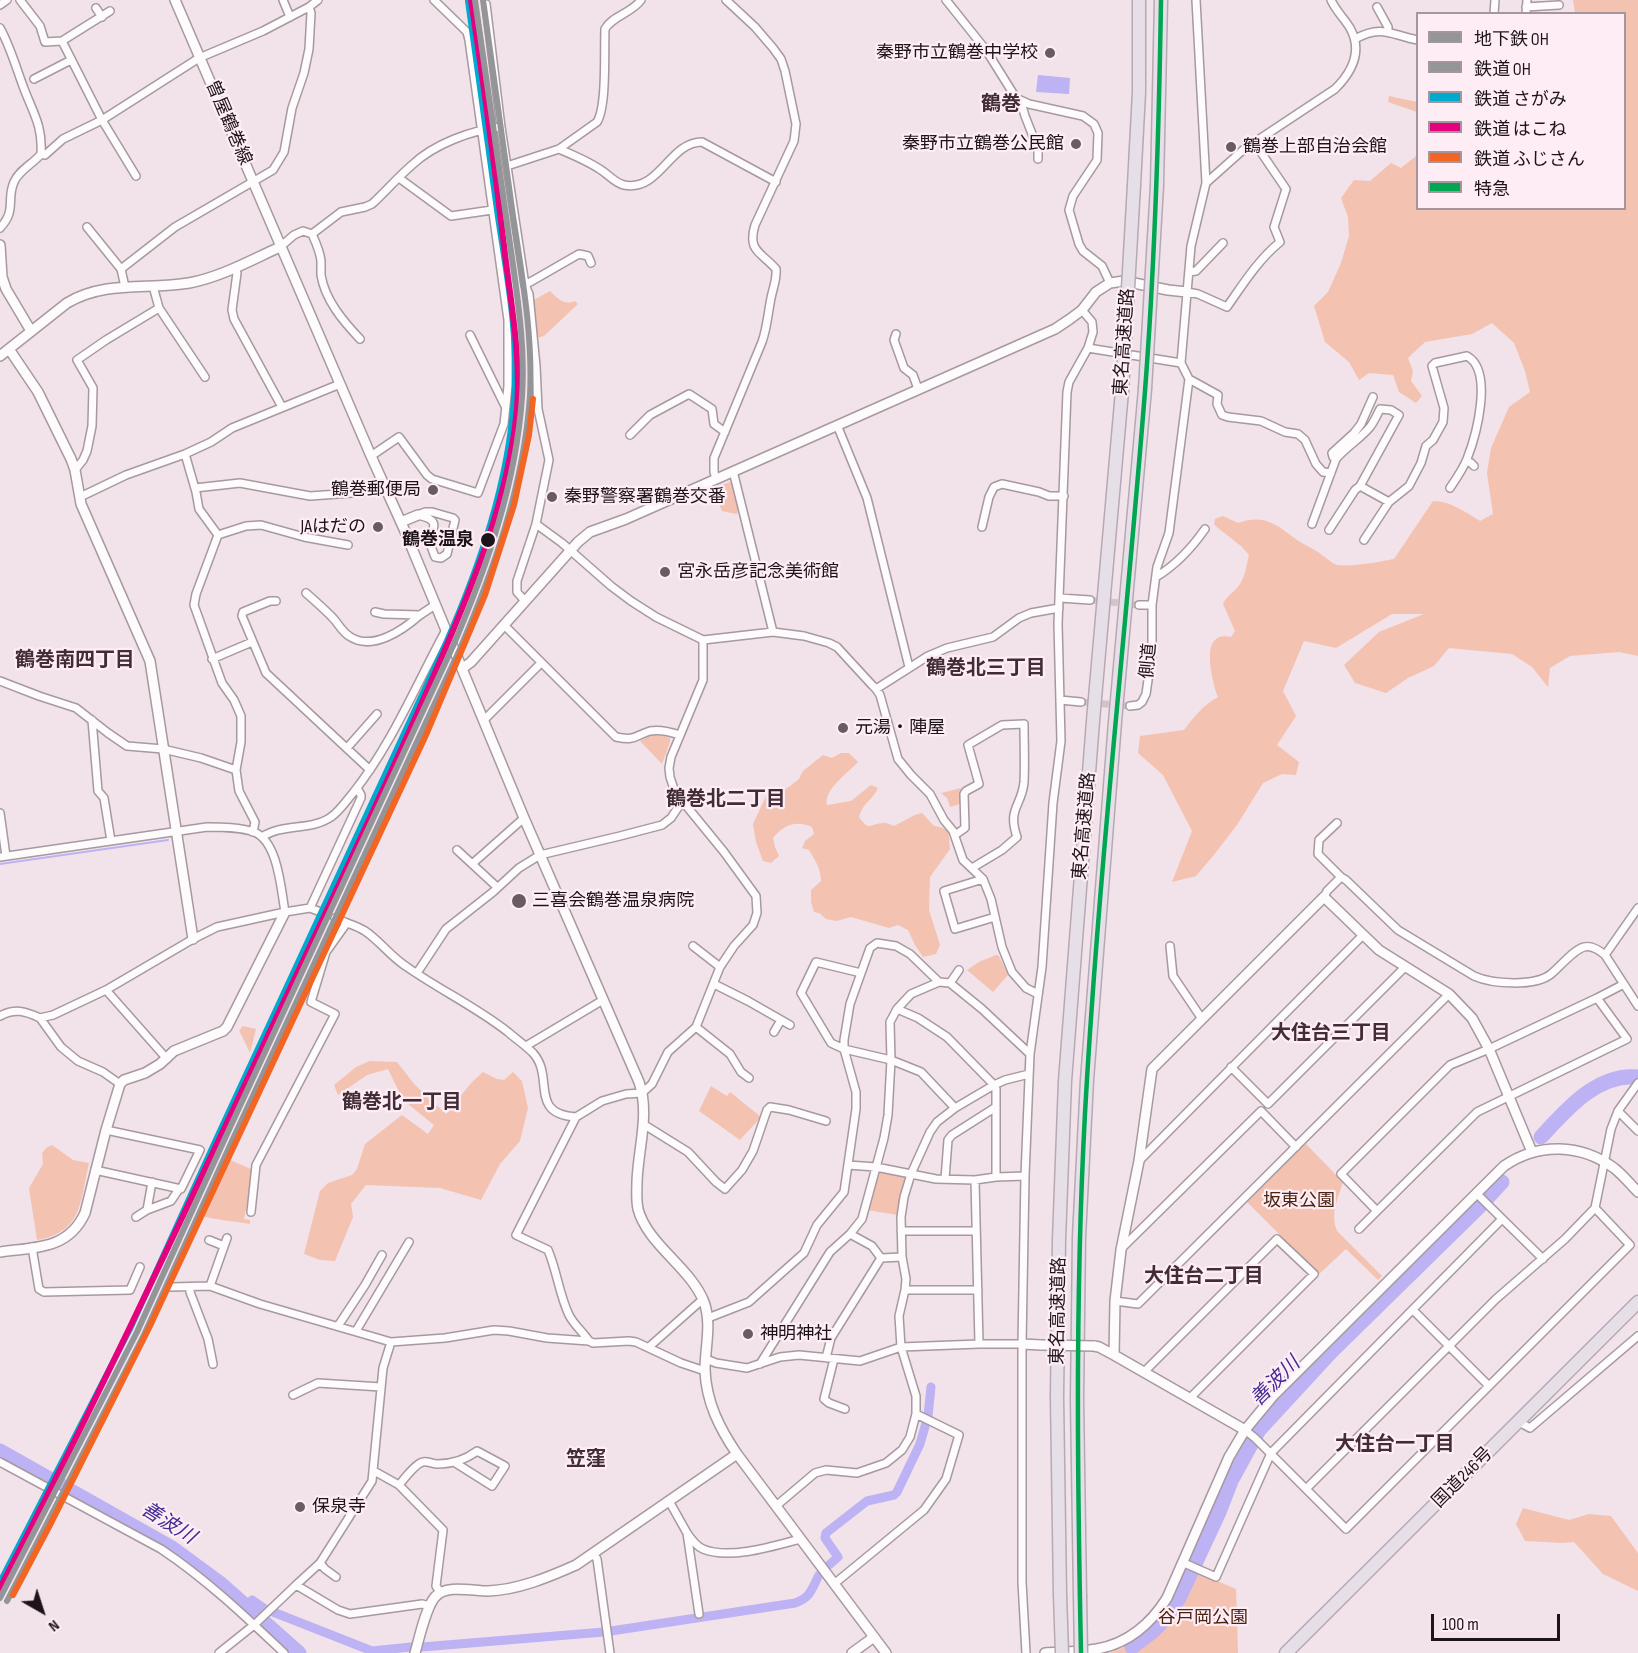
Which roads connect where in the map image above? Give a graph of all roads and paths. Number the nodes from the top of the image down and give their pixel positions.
1 (7, 0) edge
2 (20, 0) edge
3 (174, 0) edge
4 (282, 0) edge
5 (318, 0) edge
6 (434, 0) edge
7 (641, 0) edge
8 (726, 0) edge
9 (946, 0) edge
10 (1139, 0) edge
11 (1161, 0) edge
12 (1196, 0) edge
13 (1331, 0) edge
14 (486, 4) dead end
15 (0, 5) edge
16 (1559, 5) dead end
17 (309, 7) junction
18 (1377, 7) dead end
19 (1526, 7) edge
20 (96, 8) dead end
21 (110, 11) dead end
22 (102, 17) junction
23 (290, 17) junction
24 (0, 28) edge
25 (1388, 32) junction
26 (1355, 39) junction
27 (1416, 39) edge
28 (62, 42) junction
29 (199, 58) junction
30 (71, 60) junction
31 (34, 79) dead end
32 (1021, 102) junction
33 (102, 120) junction
34 (501, 127) junction
35 (481, 130) junction
36 (1254, 142) junction
37 (559, 149) junction
38 (41, 154) junction
39 (1038, 159) dead end
40 (507, 166) junction
41 (136, 176) dead end
42 (399, 178) junction
43 (253, 182) junction
44 (776, 182) junction
45 (1206, 183) junction
46 (492, 210) junction
47 (87, 227) dead end
48 (0, 228) edge
49 (312, 234) junction
50 (1223, 243) dead end
51 (0, 245) edge
52 (280, 247) junction
53 (591, 263) dead end
54 (121, 268) junction
55 (235, 268) junction
56 (1189, 272) junction
57 (1, 274) edge
58 (1110, 283) junction
59 (525, 285) junction
60 (125, 286) junction
61 (153, 286) junction
62 (1187, 292) junction
63 (159, 308) junction
64 (1082, 310) junction
65 (31, 331) junction
66 (896, 334) dead end
67 (470, 335) dead end
68 (360, 339) dead end
69 (1088, 348) junction
70 (9, 349) junction
71 (0, 356) edge
72 (1181, 363) junction
73 (205, 377) dead end
74 (1189, 380) junction
75 (340, 384) junction
76 (918, 389) junction
77 (1373, 397) dead end
78 (282, 407) junction
79 (506, 409) junction
80 (837, 425) junction
81 (725, 432) junction
82 (630, 435) dead end
83 (185, 454) junction
84 (371, 456) junction
85 (1336, 459) junction
86 (75, 470) junction
87 (733, 471) junction
88 (1331, 473) junction
89 (716, 479) junction
90 (384, 486) junction
91 (1360, 486) junction
92 (195, 488) junction
93 (1450, 488) dead end
94 (1064, 496) junction
95 (80, 497) junction
96 (1389, 502) junction
97 (418, 515) junction
98 (442, 515) junction
99 (401, 522) junction
100 (536, 524) junction
101 (1312, 524) dead end
102 (434, 525) junction
103 (982, 527) dead end
104 (1205, 529) dead end
105 (1329, 530) dead end
106 (218, 535) junction
107 (1364, 540) dead end
108 (348, 545) dead end
109 (570, 550) junction
110 (1156, 577) junction
111 (306, 593) dead end
112 (1060, 598) junction
113 (1090, 600) tunnel mouth
114 (276, 601) dead end
115 (525, 601) junction
116 (435, 605) junction
117 (1139, 605) tunnel mouth
118 (1152, 605) junction
119 (1059, 608) junction
120 (375, 612) dead end
121 (420, 615) junction
122 (504, 625) junction
123 (446, 630) junction
124 (773, 632) junction
125 (703, 640) junction
126 (252, 642) junction
127 (212, 659) junction
128 (542, 663) junction
129 (909, 667) junction
130 (463, 668) junction
131 (0, 681) edge
132 (876, 689) junction
133 (1060, 700) junction
134 (1081, 702) tunnel mouth
135 (1130, 706) dead end
136 (377, 714) dead end
137 (92, 720) junction
138 (484, 720) junction
139 (680, 735) junction
140 (347, 748) junction
141 (162, 749) junction
142 (237, 770) junction
143 (370, 770) junction
144 (357, 788) junction
145 (685, 804) junction
146 (0, 813) edge
147 (524, 818) junction
148 (1337, 824) dead end
149 (177, 831) junction
150 (253, 832) junction
151 (955, 835) junction
152 (262, 837) junction
153 (111, 841) junction
154 (457, 850) dead end
155 (540, 855) junction
156 (3, 857) edge
157 (472, 864) junction
158 (972, 868) junction
159 (1341, 877) junction
160 (983, 879) junction
161 (497, 887) junction
162 (1324, 897) junction
163 (1638, 908) edge
164 (285, 912) junction
165 (995, 917) junction
166 (335, 918) tunnel mouth
167 (1635, 918) edge
168 (346, 924) junction
169 (1363, 935) junction
170 (193, 939) junction
171 (693, 946) dead end
172 (1170, 946) dead end
173 (1605, 955) junction
174 (720, 966) junction
175 (1404, 967) junction
176 (959, 969) dead end
177 (861, 973) junction
178 (417, 974) junction
179 (939, 982) junction
180 (950, 983) junction
181 (714, 984) junction
182 (1624, 984) junction
183 (106, 990) junction
184 (1038, 994) junction
185 (1449, 994) junction
186 (1597, 998) junction
187 (603, 1000) junction
188 (1638, 1006) edge
189 (897, 1009) junction
190 (0, 1016) edge
191 (40, 1018) junction
192 (1202, 1019) junction
193 (781, 1020) junction
194 (789, 1025) dead end
195 (696, 1027) junction
196 (774, 1032) dead end
197 (526, 1046) junction
198 (1489, 1048) junction
199 (844, 1049) junction
200 (1030, 1054) junction
201 (166, 1059) junction
202 (891, 1060) junction
203 (1231, 1067) junction
204 (1029, 1074) junction
205 (749, 1078) dead end
206 (1638, 1083) edge
207 (120, 1084) junction
208 (994, 1085) junction
209 (642, 1093) junction
210 (1509, 1097) junction
211 (996, 1107) junction
212 (955, 1108) junction
213 (1618, 1111) junction
214 (576, 1117) junction
215 (826, 1121) dead end
216 (643, 1124) junction
217 (106, 1130) junction
218 (1638, 1131) edge
219 (1296, 1147) junction
220 (1532, 1152) junction
221 (1139, 1161) junction
222 (1604, 1162) junction
223 (848, 1165) junction
224 (876, 1167) junction
225 (95, 1170) junction
226 (911, 1174) junction
227 (1025, 1176) junction
228 (996, 1177) junction
229 (945, 1179) junction
230 (975, 1180) junction
231 (152, 1182) junction
232 (179, 1189) junction
233 (1638, 1191) edge
234 (1476, 1193) junction
235 (1595, 1208) junction
236 (147, 1210) junction
237 (1377, 1211) junction
238 (251, 1212) dead end
239 (136, 1217) dead end
240 (1502, 1219) junction
241 (1359, 1229) dead end
242 (901, 1231) junction
243 (976, 1231) junction
244 (850, 1234) junction
245 (227, 1238) dead end
246 (209, 1240) dead end
247 (409, 1242) dead end
248 (224, 1246) junction
249 (32, 1247) junction
250 (1121, 1250) junction
251 (0, 1252) edge
252 (382, 1255) dead end
253 (902, 1257) junction
254 (881, 1258) junction
255 (1543, 1259) junction
256 (140, 1267) dead end
257 (210, 1286) junction
258 (171, 1287) dead end
259 (190, 1287) junction
260 (905, 1290) junction
261 (978, 1290) junction
262 (703, 1299) junction
263 (1115, 1301) junction
264 (1638, 1302) edge
265 (1413, 1310) junction
266 (708, 1318) junction
267 (338, 1326) junction
268 (356, 1331) junction
269 (1638, 1336) edge
270 (589, 1341) junction
271 (391, 1342) junction
272 (979, 1344) junction
273 (1022, 1344) junction
274 (1449, 1346) junction
275 (649, 1347) junction
276 (901, 1347) junction
277 (1114, 1355) junction
278 (830, 1358) junction
279 (706, 1359) junction
280 (213, 1364) dead end
281 (760, 1364) junction
282 (705, 1371) junction
283 (1144, 1372) junction
284 (1557, 1384) junction
285 (1489, 1386) junction
286 (381, 1387) junction
287 (293, 1395) dead end
288 (1567, 1396) junction
289 (1190, 1398) junction
290 (845, 1409) dead end
291 (916, 1414) junction
292 (1519, 1422) junction
293 (1245, 1430) junction
294 (1271, 1453) junction
295 (737, 1454) junction
296 (0, 1462) edge
297 (454, 1462) junction
298 (374, 1471) junction
299 (399, 1485) junction
300 (1306, 1489) junction
301 (669, 1501) junction
302 (776, 1506) junction
303 (687, 1533) junction
304 (800, 1539) junction
305 (593, 1554) junction
306 (320, 1563) junction
307 (1184, 1563) junction
308 (336, 1577) dead end
309 (834, 1584) junction
310 (296, 1585) junction
311 (440, 1592) junction
312 (430, 1606) junction
313 (699, 1614) dead end
314 (255, 1624) junction
315 (873, 1637) junction
316 (219, 1653) edge
317 (284, 1653) edge
318 (415, 1653) edge
319 (610, 1653) edge
320 (852, 1653) edge
321 (886, 1653) edge
322 (1026, 1653) edge
323 (1045, 1653) edge
324 (1062, 1653) edge
325 (1081, 1653) edge
326 (1286, 1653) edge

1 - 15 street
2 - 28 street
3 - 29 street, 曽屋鶴巻線
4 - 23 street
5 - 17 street
6 - 35 street
7 - 37 street
8 - 44 street
9 - 32 street
10 - 324 highway, 東名高速道路, bridge
11 - 325 highway, 東名高速道路, bridge
12 - 45 street
13 - 26 street
14 - 34 street
16 - 19 street
17 - 23 street
17 - 43 street
18 - 25 street
20 - 22 street
21 - 22 street
22 - 28 street
23 - 29 street
24 - 38 street
25 - 26 street
25 - 27 street
26 - 36 street
28 - 30 street
29 - 33 street
29 - 43 street, 曽屋鶴巻線
30 - 31 street
30 - 33 street
32 - 39 street
32 - 58 street
33 - 38 street
33 - 41 street
34 - 35 street
34 - 40 street
35 - 42 street
35 - 46 street
36 - 45 street
36 - 62 street
37 - 40 street
37 - 44 street
38 - 48 street
40 - 59 street
42 - 46 street
42 - 49 street
43 - 52 street, 曽屋鶴巻線
43 - 54 street
44 - 81 street
45 - 56 street
46 - 79 street
47 - 54 street
49 - 52 street
49 - 68 street
50 - 56 street
51 - 57 street
52 - 55 street
52 - 75 street, 曽屋鶴巻線
53 - 59 street
54 - 60 street
55 - 61 street
55 - 78 street
56 - 62 street
57 - 65 street
58 - 62 street
58 - 64 street
59 - 100 street
60 - 61 street
60 - 65 street
61 - 63 street
62 - 72 street
63 - 73 street
63 - 86 street
64 - 69 street
64 - 76 street
65 - 70 street
66 - 76 street
67 - 79 street
69 - 72 street
69 - 94 street
70 - 71 street
70 - 86 street
72 - 74 street
74 - 88 street
74 - 110 street, 側道
75 - 78 street
75 - 84 street, 曽屋鶴巻線
76 - 80 street
77 - 85 street
78 - 83 street
79 - 84 street
80 - 87 street
80 - 129 street
81 - 82 street
81 - 89 street
83 - 92 street
83 - 95 street
84 - 90 street, 曽屋鶴巻線
85 - 88 street
85 - 91 street
86 - 95 street
87 - 89 street
87 - 124 street
88 - 101 street
89 - 109 street
90 - 92 street
90 - 99 street, 曽屋鶴巻線
91 - 96 street
91 - 105 street
92 - 106 street
93 - 96 street
94 - 103 street
94 - 112 street
95 - 141 street
96 - 107 street
97 - 98 street
97 - 99 street
97 - 102 street
98 - 102 street
98 - 102 street
99 - 116 street, 曽屋鶴巻線
100 - 109 street
100 - 115 street
104 - 110 street
106 - 108 street
106 - 127 street
109 - 115 street
109 - 125 street
110 - 118 street, 側道
111 - 121 street
112 - 113 street
112 - 119 street
114 - 126 street
115 - 122 street
116 - 121 street
116 - 123 street, 曽屋鶴巻線
117 - 118 street
118 - 135 street, 側道
119 - 129 street
119 - 133 street
120 - 121 street
122 - 128 street
122 - 130 street
123 - 130 street, 曽屋鶴巻線
123 - 143 street
124 - 125 street
124 - 132 street
125 - 139 street
126 - 127 street
126 - 140 street
127 - 142 street
128 - 138 street
128 - 139 street
129 - 132 street
130 - 138 street, 曽屋鶴巻線
131 - 137 street
132 - 151 street
133 - 134 street
133 - 184 street
136 - 140 street
137 - 141 street
137 - 153 street
138 - 147 street, 曽屋鶴巻線
139 - 145 street
140 - 143 street
141 - 142 street
141 - 149 street
142 - 150 street
143 - 144 street
144 - 152 street
144 - 164 street
145 - 155 street
145 - 174 street
146 - 156 street
147 - 155 street, 曽屋鶴巻線
147 - 157 street
148 - 159 street
149 - 150 street
149 - 153 street
149 - 170 street
150 - 152 street
151 - 158 street
151 - 158 street
152 - 164 street
153 - 156 street
154 - 157 street
155 - 161 street
155 - 187 street, 曽屋鶴巻線
157 - 161 street
158 - 160 street
159 - 162 street
159 - 173 street
160 - 165 street
160 - 165 street
161 - 178 street
162 - 169 street
162 - 192 street
163 - 167 street
164 - 170 street
164 - 201 street
165 - 184 street
166 - 168 street
167 - 173 street
168 - 178 street
168 - 238 street
169 - 175 street
169 - 203 street
170 - 183 street
171 - 174 street
172 - 192 street
173 - 182 street
174 - 181 street
175 - 185 street
175 - 203 street
176 - 180 street
177 - 179 street
177 - 199 street
177 - 199 street
178 - 197 street
179 - 180 street
179 - 189 street
180 - 200 street
181 - 193 street
181 - 195 street
182 - 186 street
182 - 188 street
183 - 191 street
183 - 201 street
184 - 200 street
185 - 198 street
185 - 219 street
186 - 198 street
186 - 210 street
187 - 197 street
187 - 209 street, 曽屋鶴巻線
189 - 202 street
189 - 208 street
190 - 191 street
191 - 207 street
192 - 221 street
193 - 194 street
193 - 196 street
195 - 205 street
195 - 209 street
197 - 214 street
198 - 210 street
198 - 237 street
199 - 202 street
199 - 223 street
200 - 204 street
201 - 207 street
202 - 212 street
202 - 224 street
203 - 221 street
204 - 208 street
204 - 227 street
206 - 213 street
207 - 217 street
208 - 211 street
208 - 212 street
209 - 214 street
209 - 216 street
210 - 220 street
210 - 237 street
211 - 228 street
211 - 229 street
212 - 226 street
213 - 218 street
213 - 222 street
214 - 270 street
215 - 216 street
216 - 262 street
217 - 225 street
217 - 232 street
219 - 250 street
219 - 263 street
220 - 222 street
220 - 234 street
221 - 250 street
222 - 233 street
222 - 235 street
223 - 224 street
223 - 266 street
224 - 226 street
224 - 244 street
225 - 231 street
225 - 249 street
226 - 229 street
226 - 242 street
227 - 228 street
227 - 273 street
228 - 230 street
229 - 230 street
230 - 243 street
231 - 232 street
231 - 236 street
232 - 236 street
234 - 240 street
234 - 293 street
235 - 255 street
235 - 285 street
236 - 239 street
237 - 241 street
240 - 255 street
240 - 265 street
242 - 243 street
242 - 253 street
243 - 261 street
244 - 254 street
244 - 281 street
245 - 248 street
246 - 248 street
247 - 268 street
248 - 257 street
249 - 251 street
249 - 256 street
250 - 263 street
252 - 267 street
253 - 254 street
253 - 260 street
254 - 278 street
255 - 274 street
257 - 259 street
257 - 267 street
258 - 259 street
259 - 280 street
260 - 261 street
260 - 276 street
261 - 272 street
262 - 266 street
262 - 275 street
263 - 277 street
264 - 284 highway, 国道246号
265 - 274 street
265 - 294 street
266 - 279 street
267 - 268 street
268 - 271 street
269 - 288 street
270 - 271 street
270 - 275 street
271 - 286 street
272 - 273 street
272 - 276 street
273 - 277 street, bridge
273 - 322 street
274 - 285 street
274 - 300 street
275 - 282 street
276 - 278 street
276 - 291 street
277 - 283 street
278 - 281 street
278 - 290 street
279 - 281 street
279 - 282 street
282 - 295 street
283 - 289 street
283 - 289 street
284 - 288 street
284 - 292 highway, 国道246号
285 - 300 street
286 - 287 street
286 - 298 street
288 - 292 street
289 - 293 street
291 - 302 street
291 - 309 street
292 - 326 highway, 国道246号
293 - 294 street
293 - 307 street
294 - 300 street
294 - 307 street
295 - 301 street
295 - 302 street
296 - 314 street
297 - 297 street
297 - 299 street
298 - 299 street
298 - 306 street
299 - 311 street
301 - 303 street
301 - 305 street
302 - 304 street
303 - 304 street
303 - 313 street
304 - 309 street
305 - 311 street
305 - 319 street
306 - 308 street
306 - 310 street
307 - 323 street
309 - 315 street
310 - 312 street
310 - 314 street
311 - 312 street
312 - 318 street
314 - 316 street
314 - 317 street
315 - 320 street
315 - 321 street

